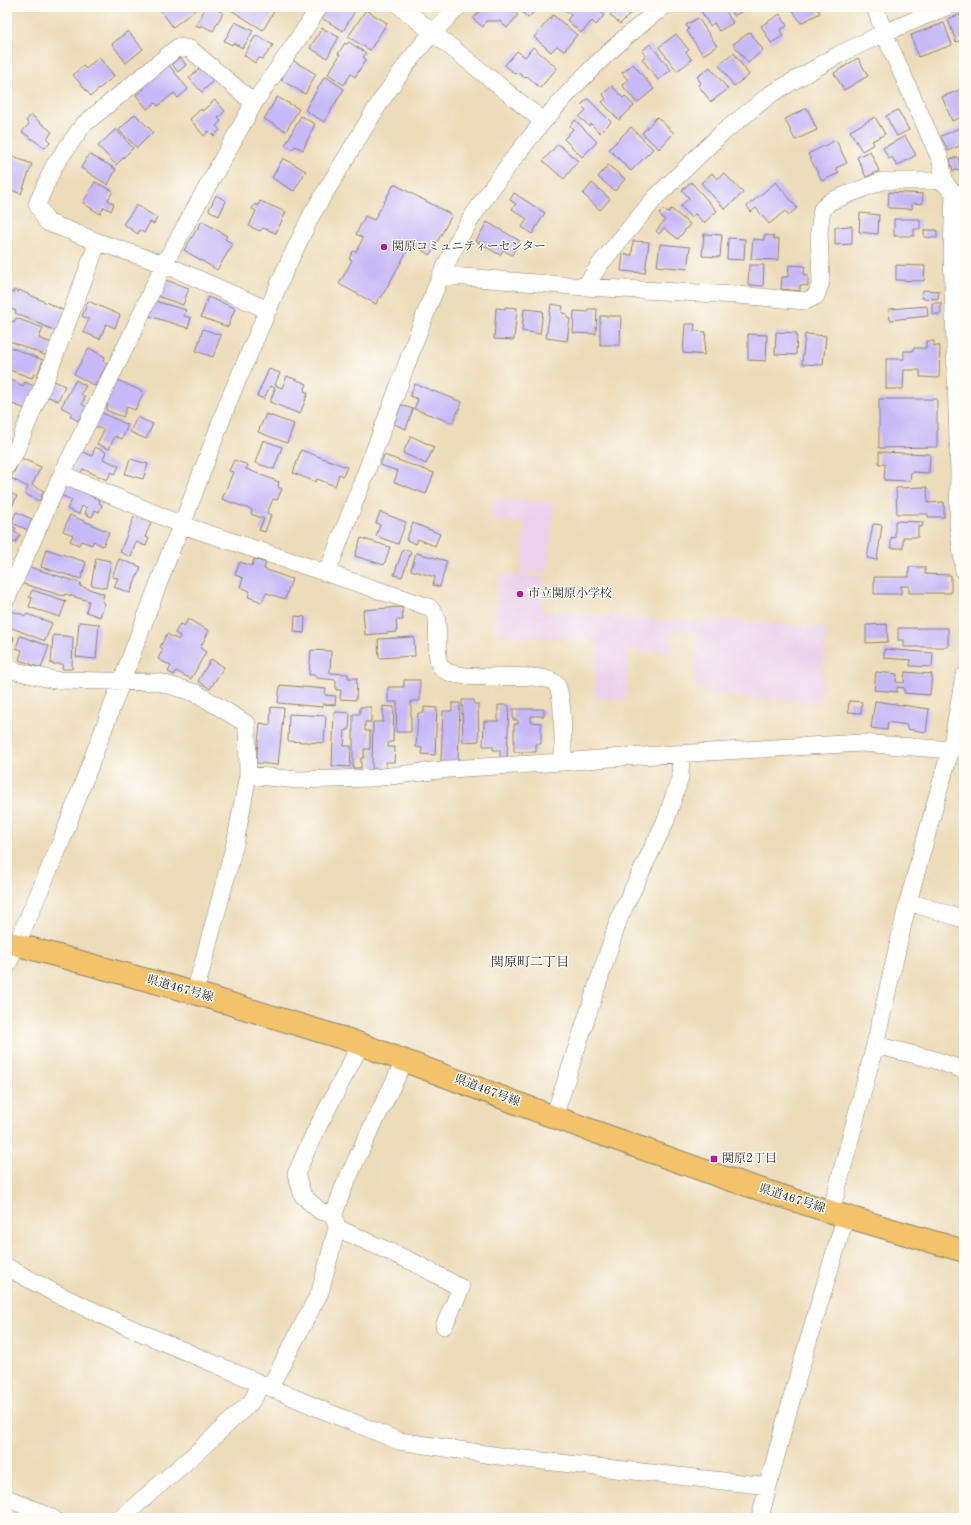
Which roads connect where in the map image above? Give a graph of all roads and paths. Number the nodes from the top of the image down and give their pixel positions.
1 (319, 7) edge
2 (401, 7) edge
3 (458, 7) edge
4 (663, 7) edge
5 (874, 7) edge
6 (946, 7) edge
7 (432, 33) junction
8 (884, 33) junction
9 (254, 103) junction
10 (544, 121) junction
11 (954, 189) edge
12 (98, 242) junction
13 (164, 264) junction
14 (442, 275) junction
15 (585, 287) junction
16 (268, 310) junction
17 (7, 465) edge
18 (62, 474) junction
19 (182, 525) junction
20 (964, 571) edge
21 (327, 573) junction
22 (7, 598) edge
23 (7, 669) edge
24 (964, 676) edge
25 (121, 680) junction
26 (951, 750) junction
27 (681, 754) junction
28 (563, 762) junction
29 (248, 775) junction
30 (908, 902) junction
31 (964, 919) edge
32 (12, 943) edge
33 (7, 966) edge
34 (195, 992) junction
35 (361, 1044) junction
36 (875, 1045) junction
37 (405, 1060) junction
38 (964, 1070) edge
39 (554, 1117) junction
40 (839, 1214) junction
41 (336, 1221) junction
42 (964, 1251) edge
43 (7, 1267) edge
44 (444, 1326) dead end
45 (265, 1385) junction
46 (768, 1486) junction
47 (7, 1498) edge
48 (53, 1518) edge
49 (121, 1518) edge
50 (760, 1518) edge

1 - 9 street
2 - 7 street
3 - 7 street
4 - 10 street
5 - 8 street
6 - 8 street
7 - 10 street
7 - 16 street
8 - 11 street
8 - 15 street
9 - 12 street
9 - 13 street
10 - 14 street
11 - 15 street
11 - 20 street
12 - 13 street
12 - 17 street
13 - 16 street
13 - 18 street
14 - 15 street
14 - 21 street
16 - 19 street
18 - 19 street
18 - 22 street
19 - 21 street
19 - 25 street
21 - 28 street
23 - 25 street
24 - 26 street
25 - 29 street
25 - 32 street
26 - 27 street
26 - 30 street
27 - 28 street
27 - 39 street
28 - 29 street
29 - 34 street
30 - 31 street
30 - 36 street
32 - 33 street
32 - 34 main road, 県道467号線
34 - 35 main road, 県道467号線
35 - 37 main road, 県道467号線
35 - 41 street
36 - 38 street
36 - 40 street
37 - 39 main road, 県道467号線
37 - 41 street
39 - 40 main road, 県道467号線
40 - 42 main road, 県道467号線
40 - 46 street
41 - 44 street
41 - 45 street
43 - 45 street
45 - 46 street
45 - 49 street
46 - 50 street
47 - 48 street

